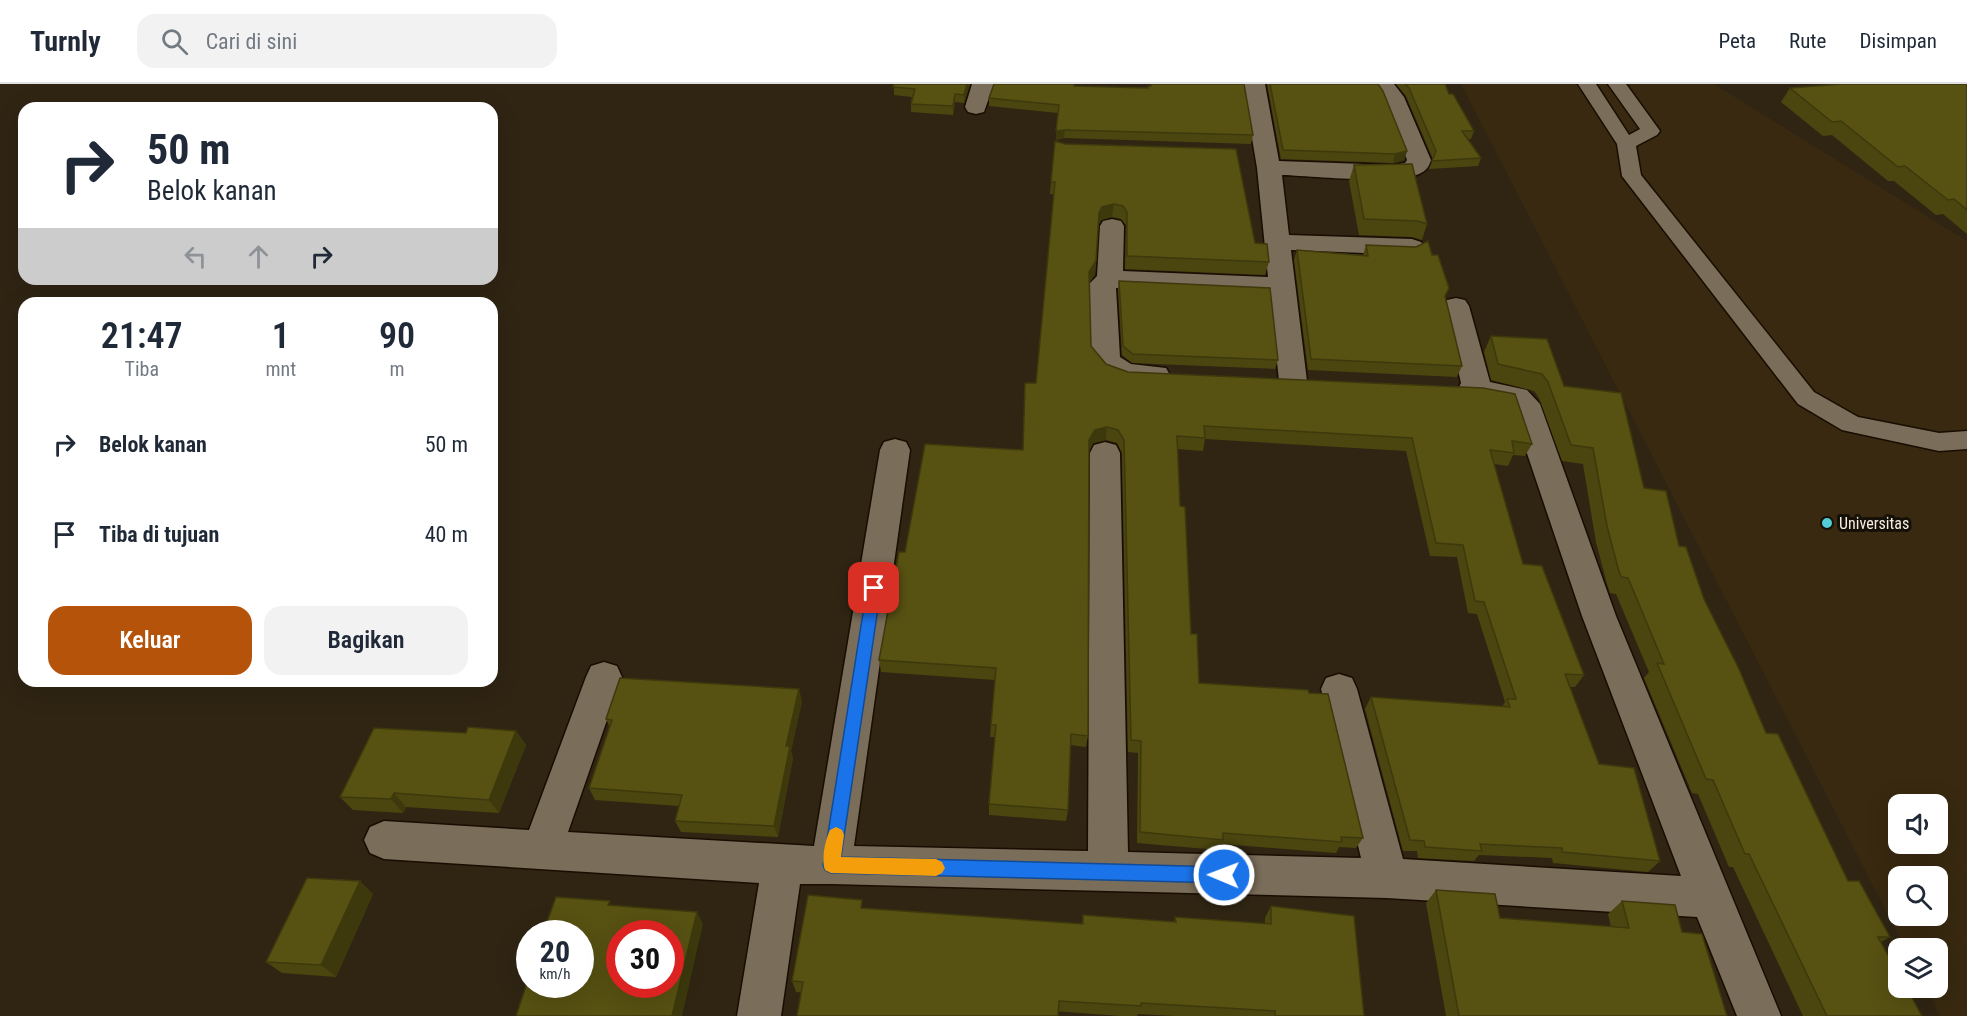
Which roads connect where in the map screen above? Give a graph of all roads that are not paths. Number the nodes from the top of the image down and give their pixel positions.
1 (983, 84) edge
2 (1254, 84) edge
3 (1383, 84) edge
4 (1587, 84) edge
5 (1617, 84) edge
6 (976, 107) dead end
7 (1626, 144) junction
8 (1259, 158) junction
9 (1112, 226) dead end
10 (1278, 243) junction
11 (1412, 247) edge
12 (1110, 280) junction
13 (1280, 286) junction
14 (1456, 306) dead end
15 (1186, 376) edge
16 (1292, 381) edge
17 (1967, 440) edge
18 (895, 450) dead end
19 (1105, 453) dead end
20 (604, 677) dead end
21 (1339, 689) dead end
22 (384, 840) dead end
23 (542, 850) junction
24 (782, 865) junction
25 (831, 865) junction
26 (1108, 873) junction
27 (1387, 879) junction
28 (1710, 898) junction
29 (759, 1016) edge
30 (1759, 1016) edge

1 - 6 street
2 - 8 street
3 - 8 street
4 - 7 lane
5 - 7 lane
7 - 17 lane
8 - 10 street
9 - 12 street
10 - 11 street
10 - 13 street
12 - 13 street
12 - 15 street
13 - 16 street
14 - 28 street
18 - 25 street
19 - 26 street
20 - 23 street
21 - 27 street
22 - 23 street
23 - 24 street
24 - 25 street
24 - 29 street
25 - 26 street
26 - 27 street
27 - 28 street
28 - 30 street

